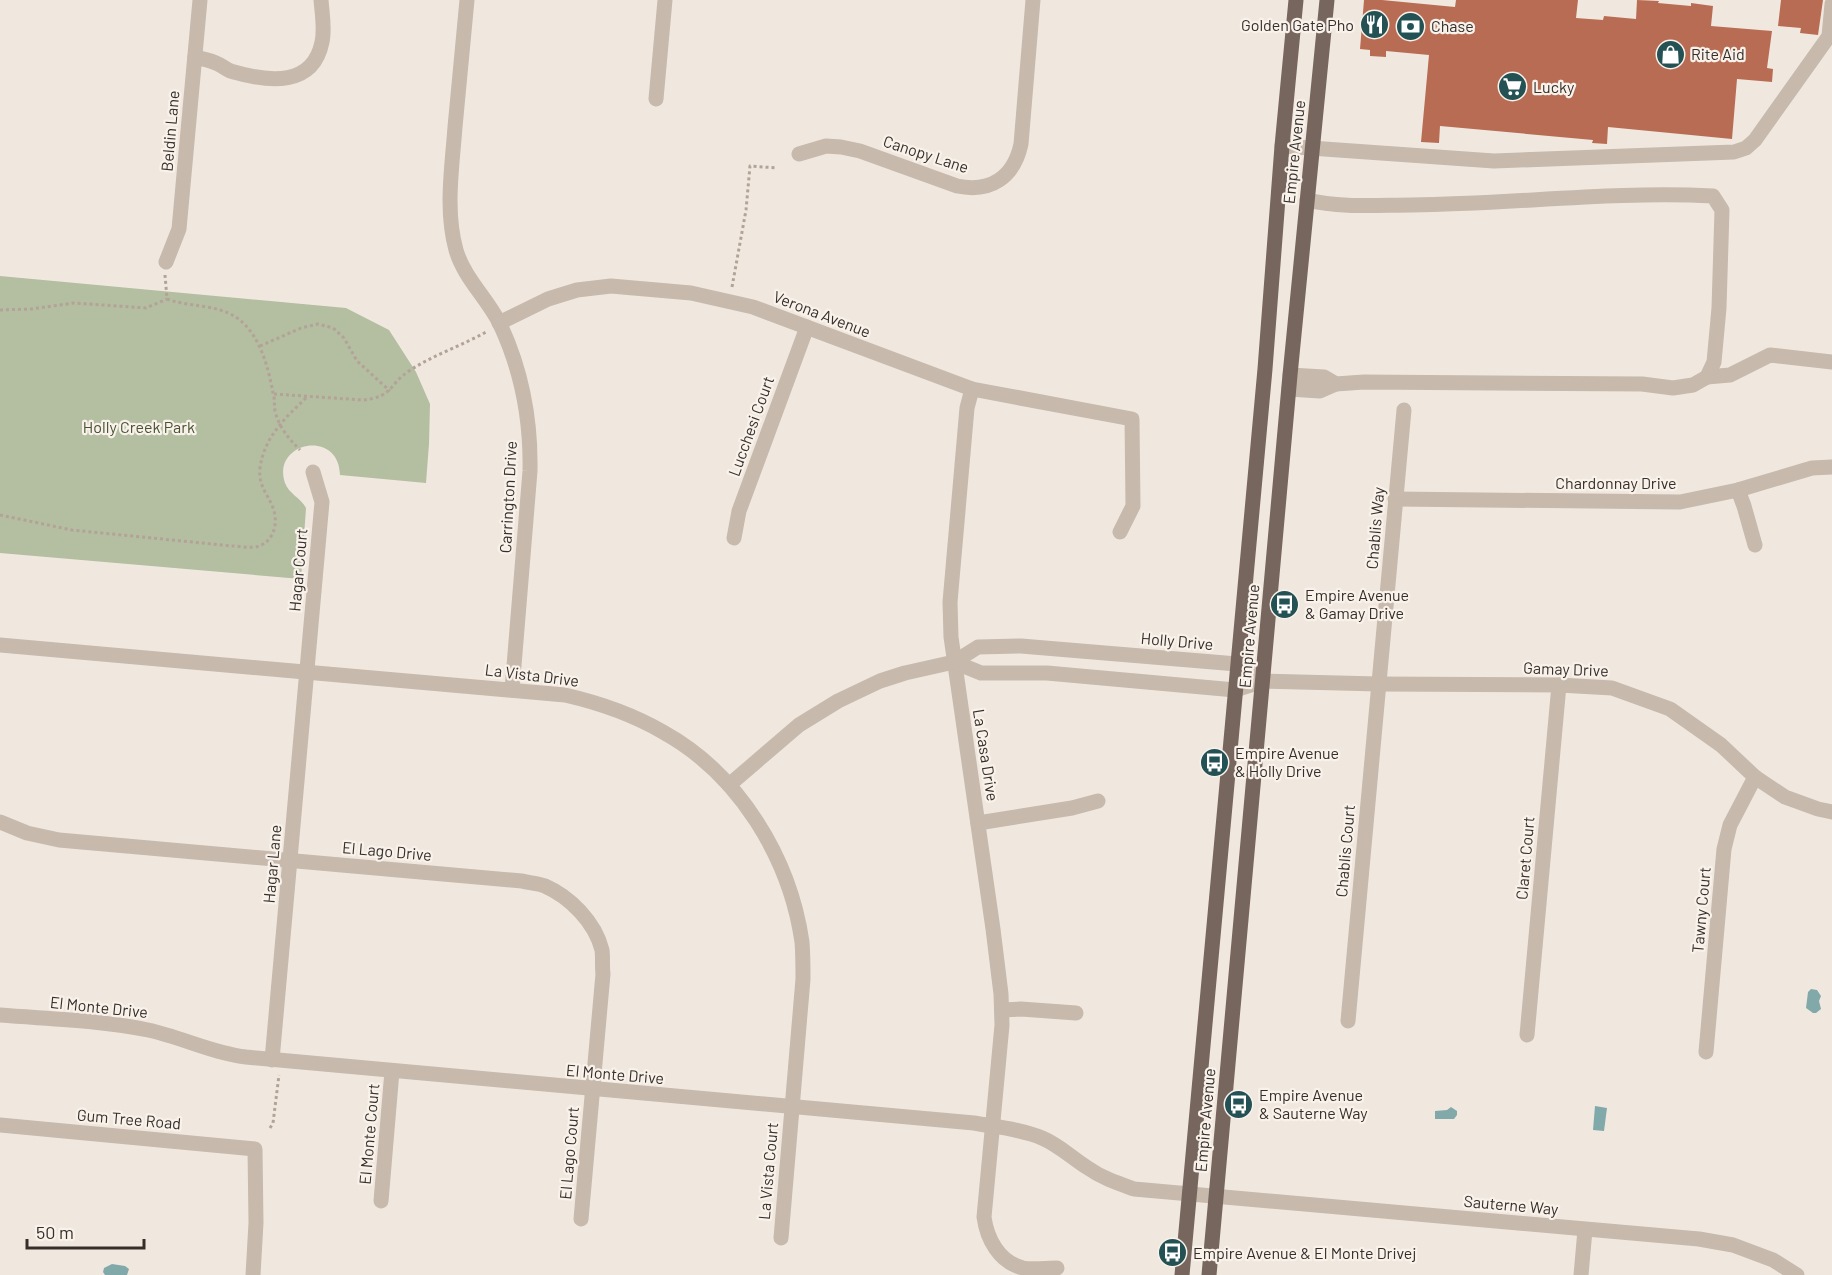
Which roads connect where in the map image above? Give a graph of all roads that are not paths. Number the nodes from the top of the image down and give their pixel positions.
1 (200, 0) edge
2 (321, 0) edge
3 (467, 0) edge
4 (664, 0) edge
5 (1033, 0) edge
6 (1296, 0) edge
7 (1327, 0) edge
8 (1832, 4) edge
9 (195, 57) junction
10 (656, 99) dead end
11 (1282, 146) junction
12 (1312, 149) junction
13 (799, 154) dead end
14 (1307, 200) junction
15 (166, 262) road end
16 (1272, 284) junction
17 (499, 323) junction
18 (807, 327) junction
19 (1832, 362) edge
20 (1707, 378) junction
21 (1289, 382) junction
22 (972, 389) junction
23 (1404, 410) dead end
24 (1832, 467) edge
25 (313, 472) dead end
26 (1738, 490) junction
27 (1395, 499) junction
28 (1120, 532) dead end
29 (734, 538) dead end
30 (1755, 545) dead end
31 (0, 645) edge
32 (954, 662) junction
33 (1237, 664) junction
34 (307, 672) junction
35 (1263, 681) junction
36 (1378, 684) junction
37 (1559, 685) junction
38 (512, 690) junction
39 (1235, 690) junction
40 (1755, 777) junction
41 (729, 785) junction
42 (1098, 801) dead end
43 (1832, 812) edge
44 (0, 822) edge
45 (978, 823) junction
46 (290, 860) junction
47 (1002, 1010) junction
48 (1076, 1013) dead end
49 (0, 1015) edge
50 (1348, 1020) dead end
51 (1527, 1035) dead end
52 (1706, 1052) dead end
53 (272, 1059) junction
54 (392, 1071) junction
55 (592, 1090) junction
56 (792, 1108) junction
57 (0, 1125) edge
58 (992, 1126) junction
59 (1188, 1194) junction
60 (1215, 1197) junction
61 (381, 1201) dead end
62 (581, 1219) dead end
63 (1585, 1230) junction
64 (781, 1238) dead end
65 (1057, 1268) dead end
66 (253, 1275) edge
67 (1182, 1275) edge
68 (1209, 1275) edge
69 (1581, 1275) edge
70 (1797, 1275) edge

1 - 9 street, Beldin Lane
2 - 9 street
3 - 17 street, Carrington Drive
4 - 10 street
5 - 13 street, Canopy Lane
6 - 11 main road, Empire Avenue
7 - 12 main road, Empire Avenue
8 - 12 street
9 - 15 street, Beldin Lane
11 - 12 street
11 - 16 main road, Empire Avenue
12 - 14 main road, Empire Avenue
14 - 20 street
14 - 21 main road, Empire Avenue
16 - 21 main road
16 - 33 main road, Empire Avenue
17 - 18 street, Verona Avenue
17 - 38 street, Carrington Drive
18 - 22 street, Verona Avenue
18 - 29 street, Lucchesi Court
19 - 20 street
20 - 21 street
21 - 35 main road, Empire Avenue
22 - 28 street, Verona Avenue
22 - 32 street, La Casa Drive
23 - 27 street, Chablis Way
24 - 26 street, Chardonnay Drive
25 - 34 street, Hagar Court
26 - 27 street, Chardonnay Drive
26 - 30 street
27 - 36 street, Chablis Way
31 - 34 street, La Vista Drive
32 - 33 street, Holly Drive
32 - 39 street
32 - 41 street, Holly Drive
32 - 45 street, La Casa Drive
33 - 35 street, Holly Drive
33 - 39 main road, Empire Avenue
34 - 38 street, La Vista Drive
34 - 46 street, Hagar Lane
35 - 36 street, Gamay Drive
35 - 39 street
35 - 60 main road, Empire Avenue
36 - 37 street, Gamay Drive
36 - 50 street, Chablis Court
37 - 40 street, Gamay Drive
37 - 51 street, Claret Court
38 - 41 street, La Vista Drive
39 - 59 main road, Empire Avenue
40 - 43 street, Gamay Drive
40 - 52 street, Tawny Court
41 - 56 street, La Vista Drive
42 - 45 street
44 - 46 street, El Lago Drive
45 - 47 street, La Casa Drive
46 - 53 street, Hagar Lane
46 - 55 street, El Lago Drive
47 - 48 street
47 - 58 street, La Casa Drive
49 - 53 street, El Monte Drive
53 - 54 street, El Monte Drive
54 - 55 street, El Monte Drive
54 - 61 street, El Monte Court
55 - 56 street, El Monte Drive
55 - 62 street, El Lago Court
56 - 58 street, El Monte Drive
56 - 64 street, La Vista Court
57 - 66 street, Gum Tree Road
58 - 59 street, El Monte Drive
58 - 65 street, La Casa Drive
59 - 60 street, El Monte Drive
59 - 67 main road, Empire Avenue
60 - 63 street, Sauterne Way
60 - 68 main road, Empire Avenue
63 - 69 street
63 - 70 street, Sauterne Way

